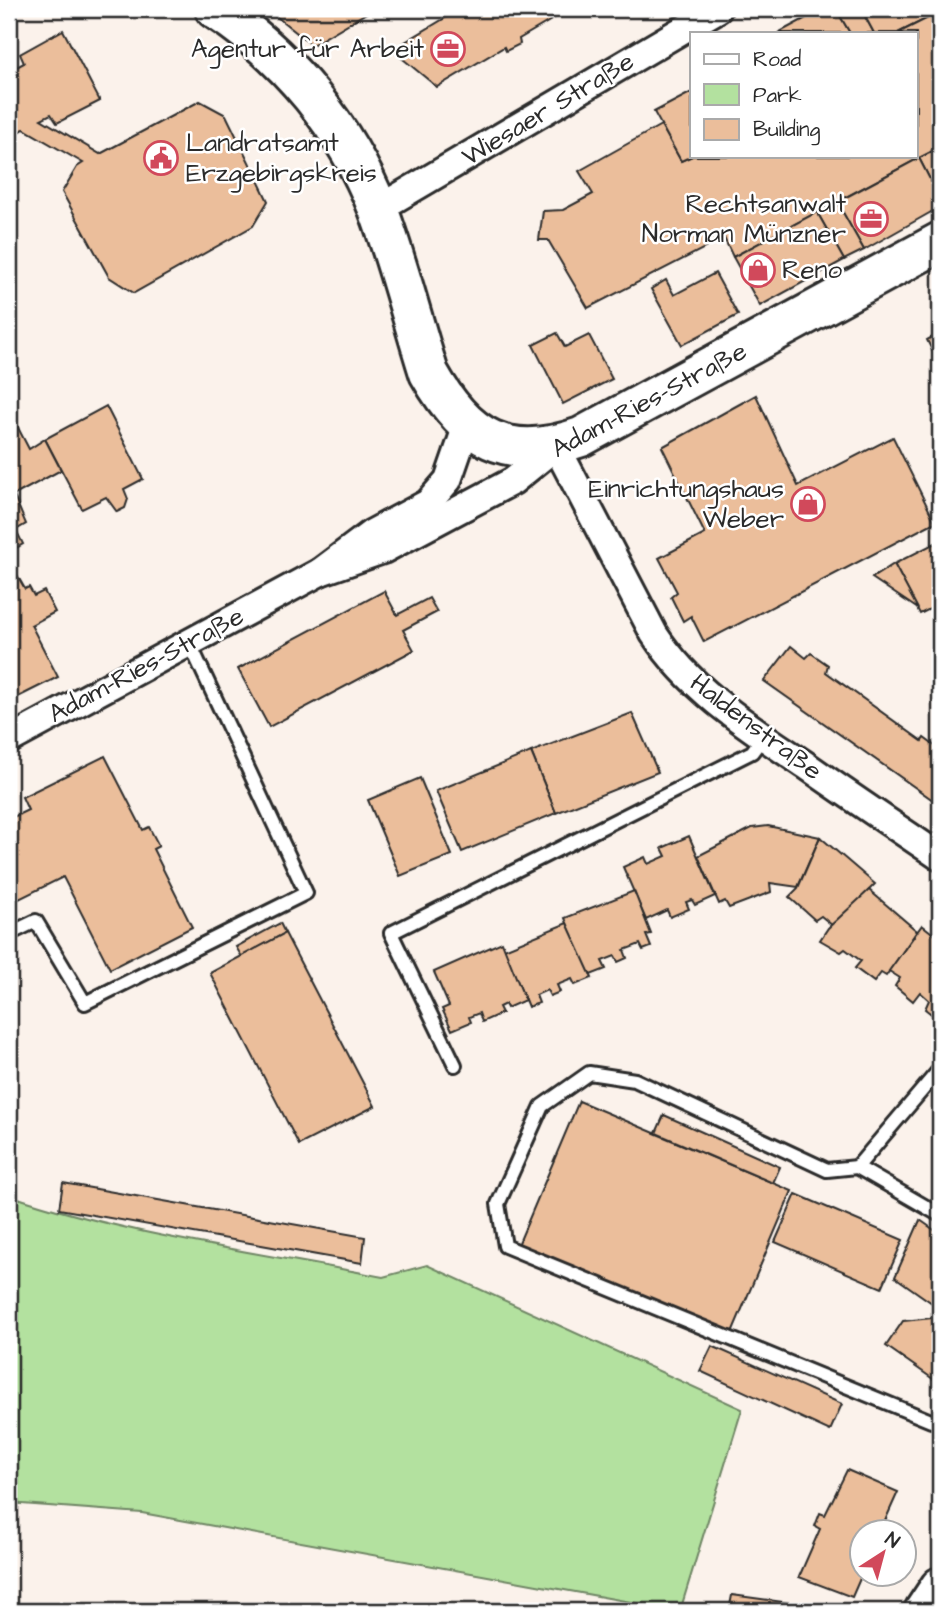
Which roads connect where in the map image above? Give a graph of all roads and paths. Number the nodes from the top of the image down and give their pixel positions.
1 (215, 9) edge
2 (718, 9) edge
3 (377, 209) junction
4 (940, 242) edge
5 (467, 425) junction
6 (556, 446) junction
7 (320, 572) junction
8 (189, 642) junction
9 (763, 737) junction
10 (9, 740) edge
11 (940, 857) edge
12 (9, 934) edge
13 (455, 1065) dead end
14 (940, 1069) edge
15 (857, 1167) junction
16 (940, 1215) edge
17 (940, 1419) edge
18 (940, 1587) edge
19 (924, 1611) edge

1 - 3 main road
2 - 3 street, Wiesaer Straße
3 - 5 main road
4 - 6 main road, Adam-Ries-Straße
5 - 6 main road
5 - 7 street, Adam-Ries-Straße
6 - 7 street, Adam-Ries-Straße
6 - 9 street, Haldenstraße
7 - 8 street, Adam-Ries-Straße
8 - 10 street, Adam-Ries-Straße
8 - 12 lane
9 - 11 street, Haldenstraße
9 - 13 lane
14 - 15 lane
15 - 16 lane
15 - 17 lane
18 - 19 main road

